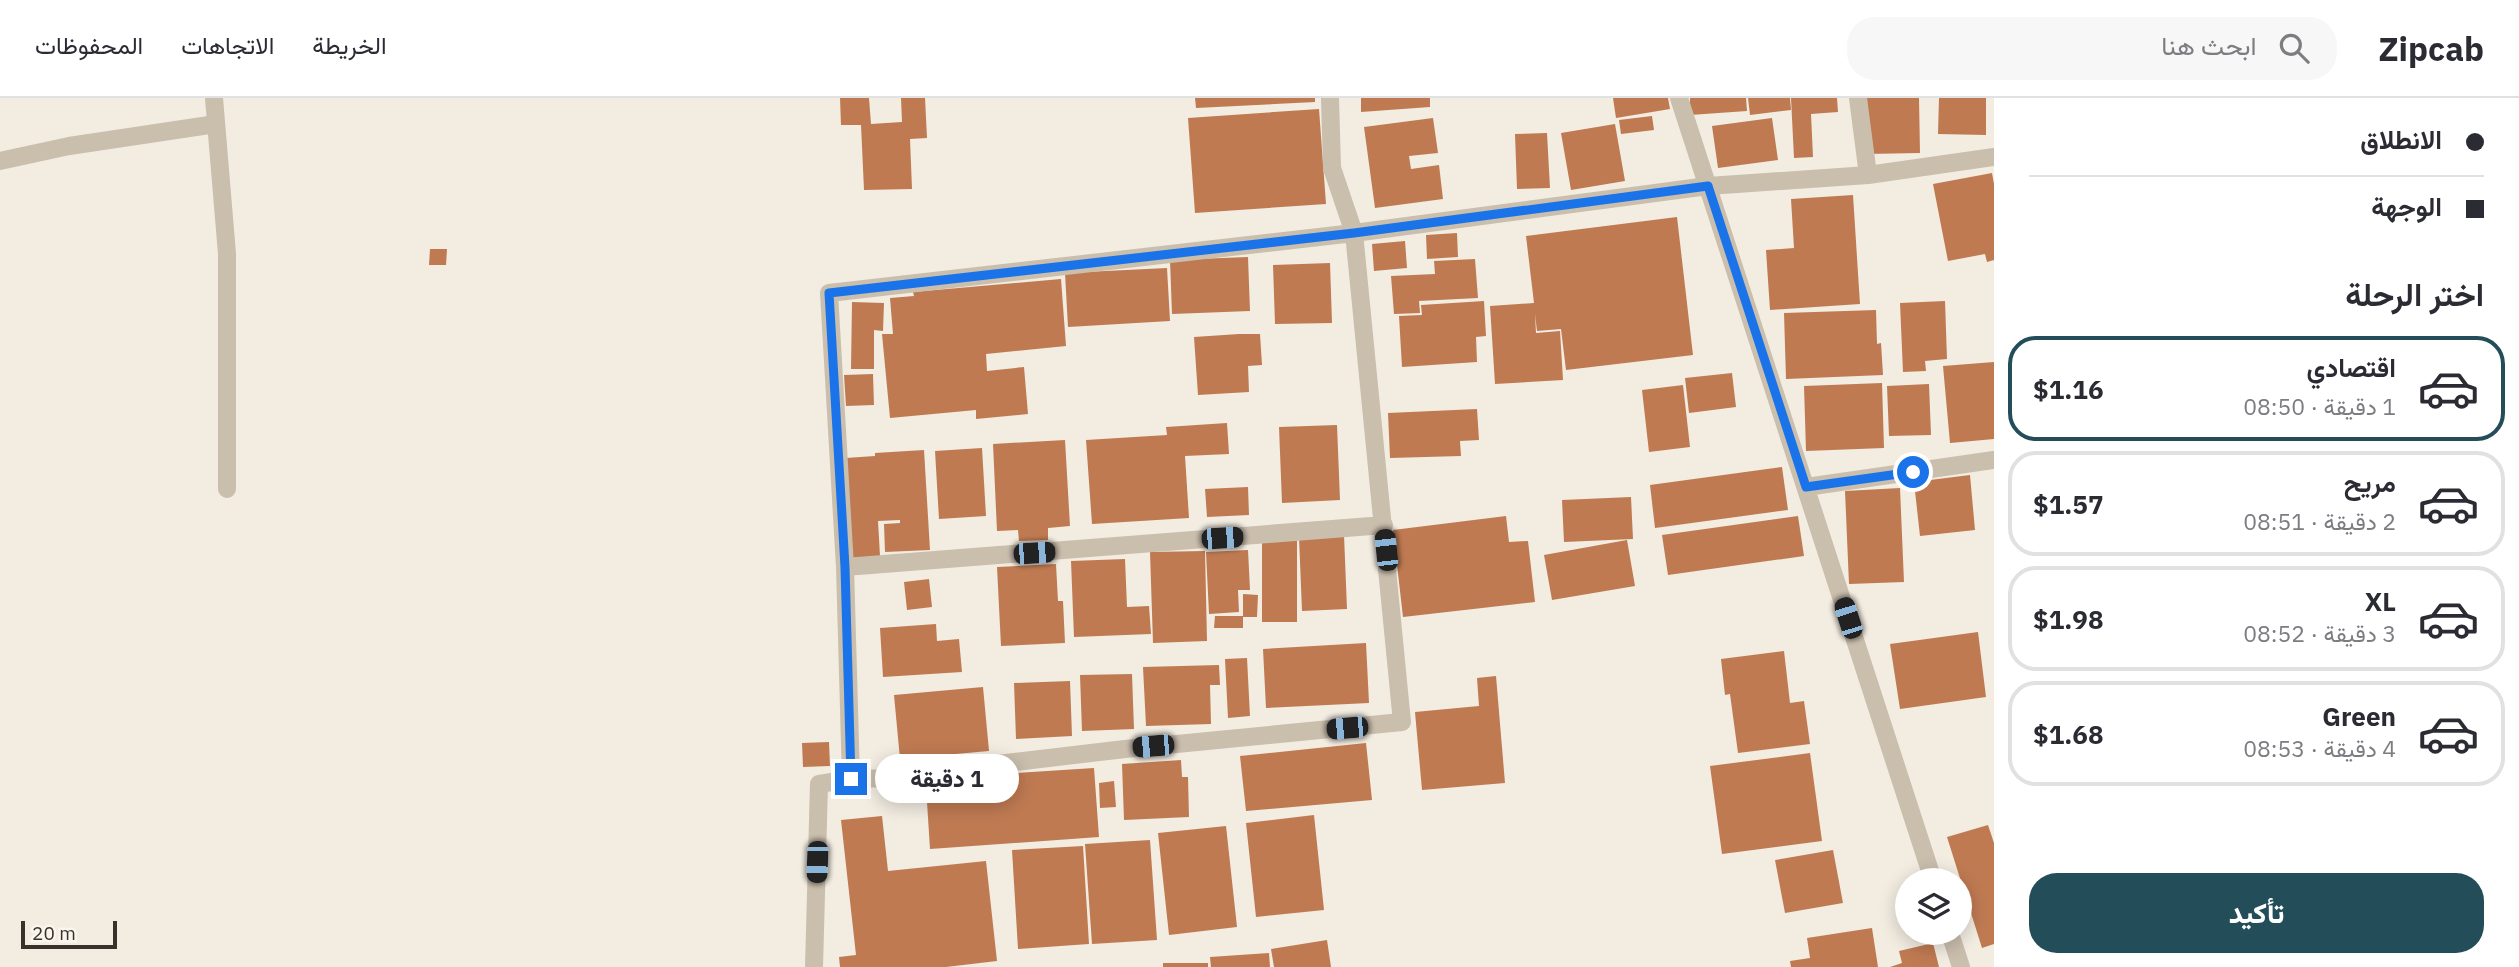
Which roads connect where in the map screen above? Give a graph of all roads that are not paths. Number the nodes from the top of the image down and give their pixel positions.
1 (214, 98) edge
2 (1330, 98) edge
3 (1679, 98) edge
4 (1858, 98) edge
5 (216, 124) junction
6 (1994, 157) edge
7 (0, 161) edge
8 (1868, 174) junction
9 (1708, 186) junction
10 (1354, 233) junction
11 (1994, 460) edge
12 (1806, 487) junction
13 (227, 489) dead end
14 (1384, 526) junction
15 (845, 567) junction
16 (851, 779) junction
17 (1929, 868) edge
18 (1954, 945) edge
19 (814, 967) edge
20 (1961, 967) edge

1 - 5 street
2 - 10 street
3 - 9 street
4 - 8 street
5 - 7 street
5 - 13 street
6 - 8 street
8 - 9 street
9 - 10 street
9 - 12 street
10 - 14 street
10 - 15 street
11 - 12 street
12 - 17 street
14 - 15 street
14 - 16 street
15 - 16 street
16 - 19 street
18 - 20 street

